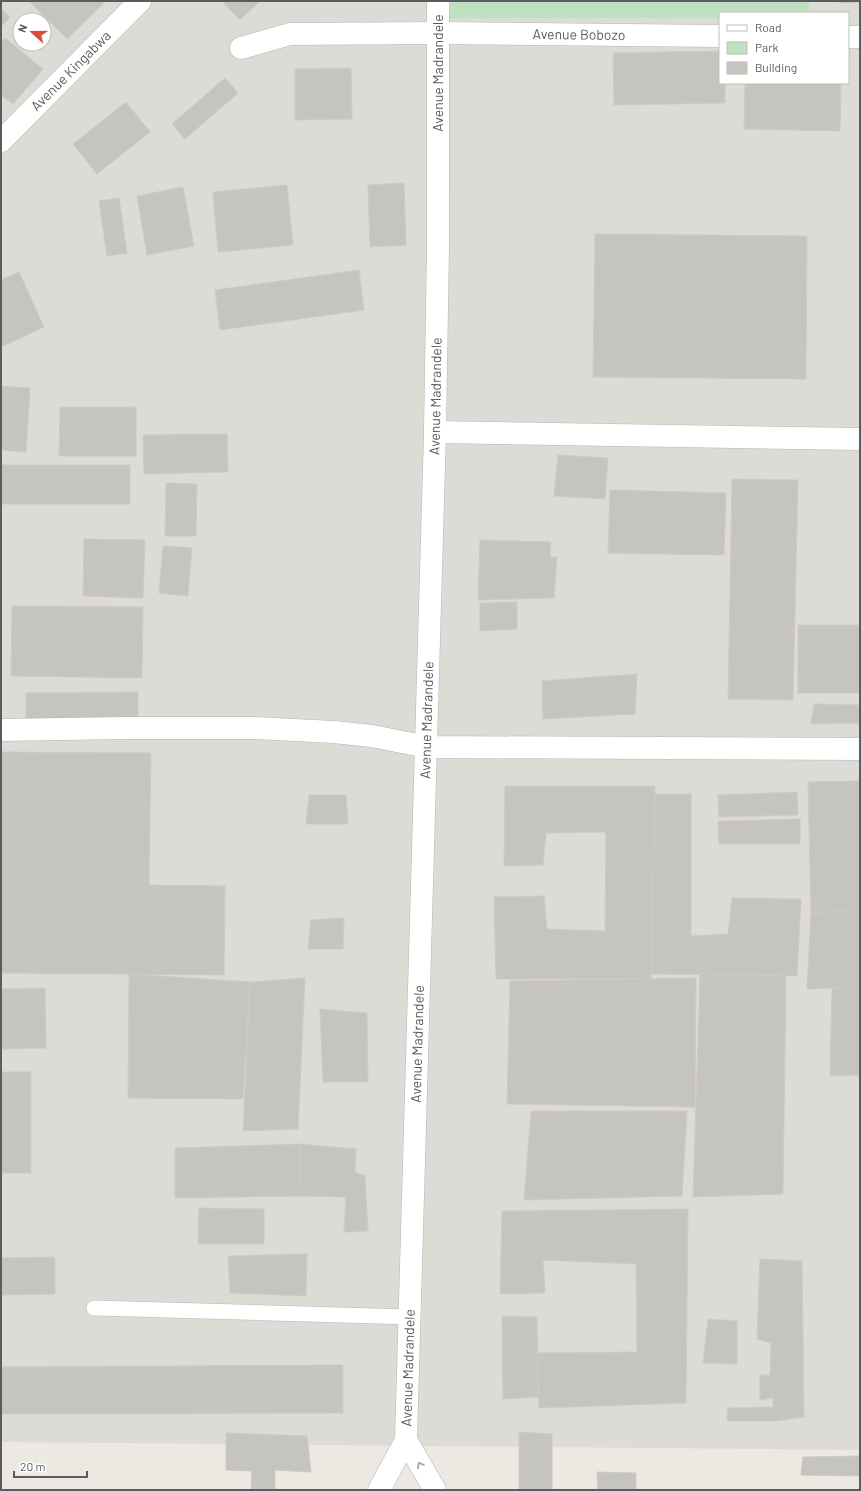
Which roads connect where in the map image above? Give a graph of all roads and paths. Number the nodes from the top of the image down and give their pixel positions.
1 (140, 1) edge
2 (438, 1) edge
3 (438, 33) junction
4 (719, 36) edge
5 (849, 37) edge
6 (860, 37) edge
7 (241, 48) dead end
8 (1, 141) edge
9 (435, 432) junction
10 (860, 439) edge
11 (1, 730) edge
12 (426, 747) junction
13 (860, 748) edge
14 (94, 1308) dead end
15 (410, 1317) junction
16 (406, 1440) junction
17 (379, 1490) edge
18 (435, 1490) edge

1 - 8 street, Avenue Kingabwa
2 - 3 street, Avenue Madrandele
3 - 4 street, Avenue Bobozo
3 - 7 street, Avenue Bobozo
3 - 9 street, Avenue Madrandele
5 - 6 street
9 - 10 street
9 - 12 street, Avenue Madrandele
11 - 12 street
12 - 13 street
12 - 15 street, Avenue Madrandele
14 - 15 lane
15 - 16 street, Avenue Madrandele
16 - 17 street
18 -> 16 street

